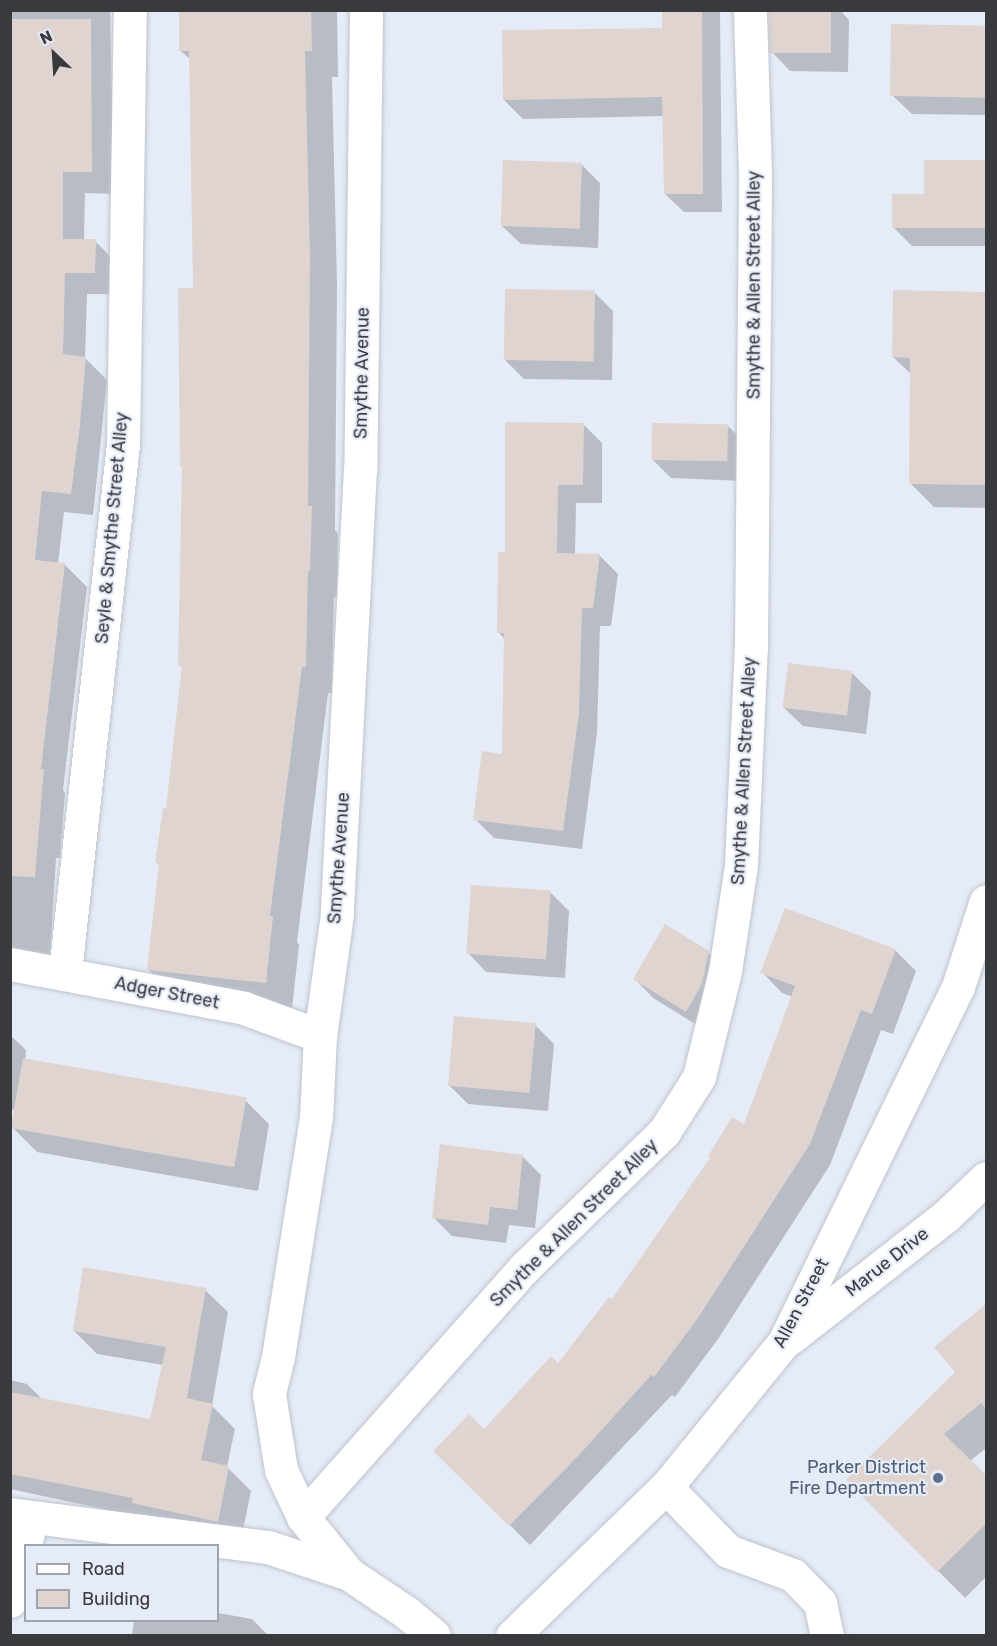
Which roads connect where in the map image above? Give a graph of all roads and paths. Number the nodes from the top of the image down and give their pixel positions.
1 (130, 10) edge
2 (366, 10) edge
3 (750, 10) edge
4 (987, 901) edge
5 (10, 964) edge
6 (65, 972) junction
7 (320, 1036) junction
8 (987, 1178) edge
9 (784, 1342) junction
10 (666, 1487) junction
11 (21, 1516) edge
12 (303, 1517) junction
13 (349, 1574) junction
14 (10, 1601) edge
15 (434, 1635) edge
16 (512, 1635) edge
17 (827, 1635) edge

1 - 6 street, Seyle & Smythe Street Alley
2 - 7 street, Smythe Avenue
3 - 12 street, Smythe & Allen Street Alley
4 - 9 street, Allen Street
5 - 6 street, Adger Street
6 - 7 street, Adger Street
7 - 12 street, Smythe Avenue
8 - 9 street, Marue Drive
9 - 10 street, Allen Street
10 - 16 street, Allen Street
10 - 17 street
11 - 13 street
11 - 14 street
12 - 13 street, Smythe Avenue
13 - 15 street, Smythe Avenue

